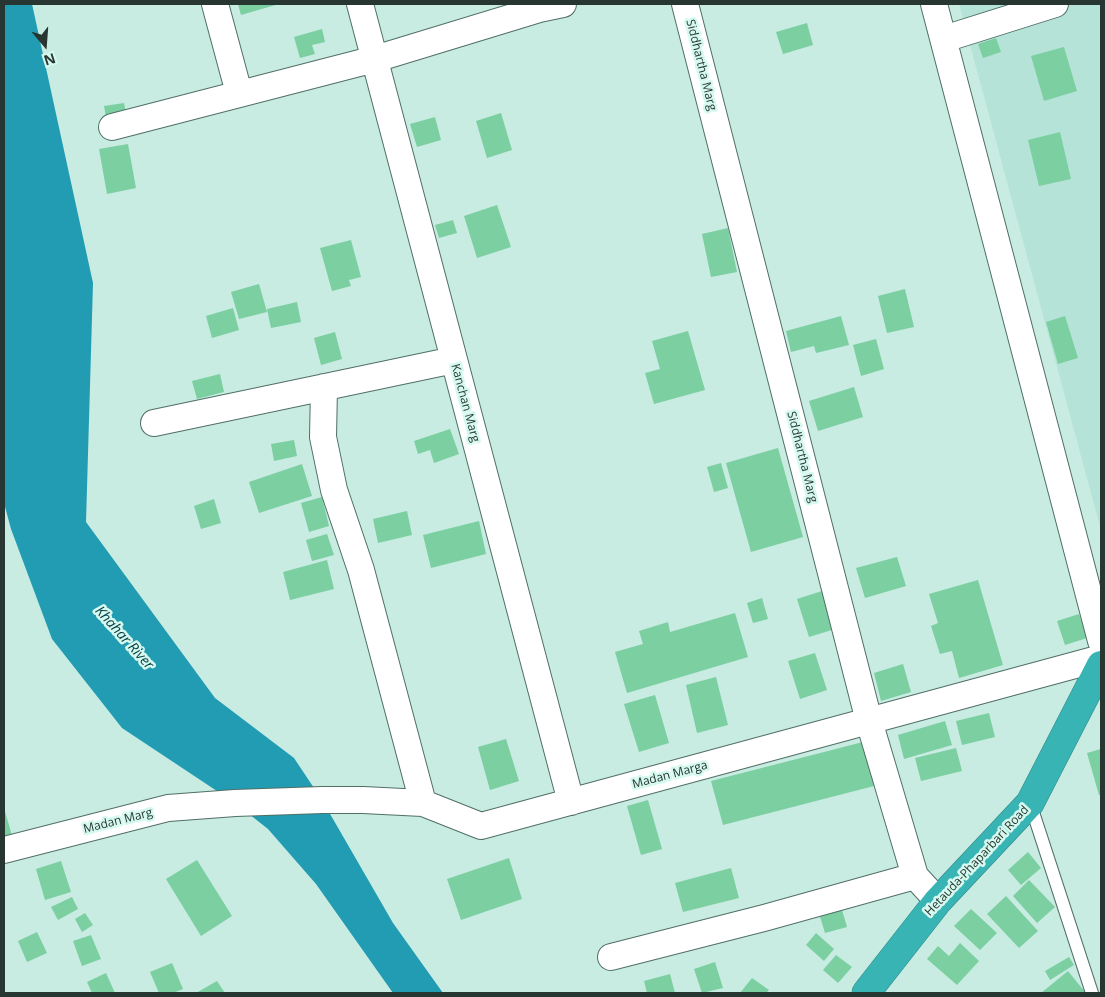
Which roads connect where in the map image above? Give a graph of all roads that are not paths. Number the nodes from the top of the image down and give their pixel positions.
1 (215, 4) edge
2 (360, 4) edge
3 (685, 4) edge
4 (934, 4) edge
5 (1055, 4) edge
6 (546, 6) edge
7 (944, 39) junction
8 (375, 58) junction
9 (239, 93) junction
10 (112, 127) dead end
11 (454, 360) junction
12 (324, 387) junction
13 (154, 423) dead end
14 (1101, 641) edge
15 (1101, 658) edge
16 (1101, 665) edge
17 (869, 721) junction
18 (570, 802) junction
19 (423, 803) junction
20 (1030, 803) junction
21 (4, 850) edge
22 (915, 876) junction
23 (938, 901) junction
24 (611, 957) dead end
25 (866, 993) edge
26 (1092, 993) edge

1 - 9 street
2 - 8 street, Kanchan Marg
3 - 17 street, Siddhartha Marg
4 - 7 street
5 - 7 street
6 - 8 street
7 - 14 street
8 - 9 street
8 - 11 street, Kanchan Marg
9 - 10 street
11 - 12 street
11 - 18 street, Kanchan Marg
12 - 13 street
12 - 19 street
15 - 17 street, Madan Marga
16 - 20 highway, Hetauda-Phaparbari Road
17 - 18 street, Madan Marga
17 - 22 street, Siddhartha Marg
18 - 19 street, Madan Marga
19 - 21 street, Madan Marg
20 - 23 highway, Hetauda-Phaparbari Road
20 - 26 lane
22 - 23 street, Siddhartha Marg
22 - 24 street
23 - 25 highway, Hetauda-Phaparbari Road

